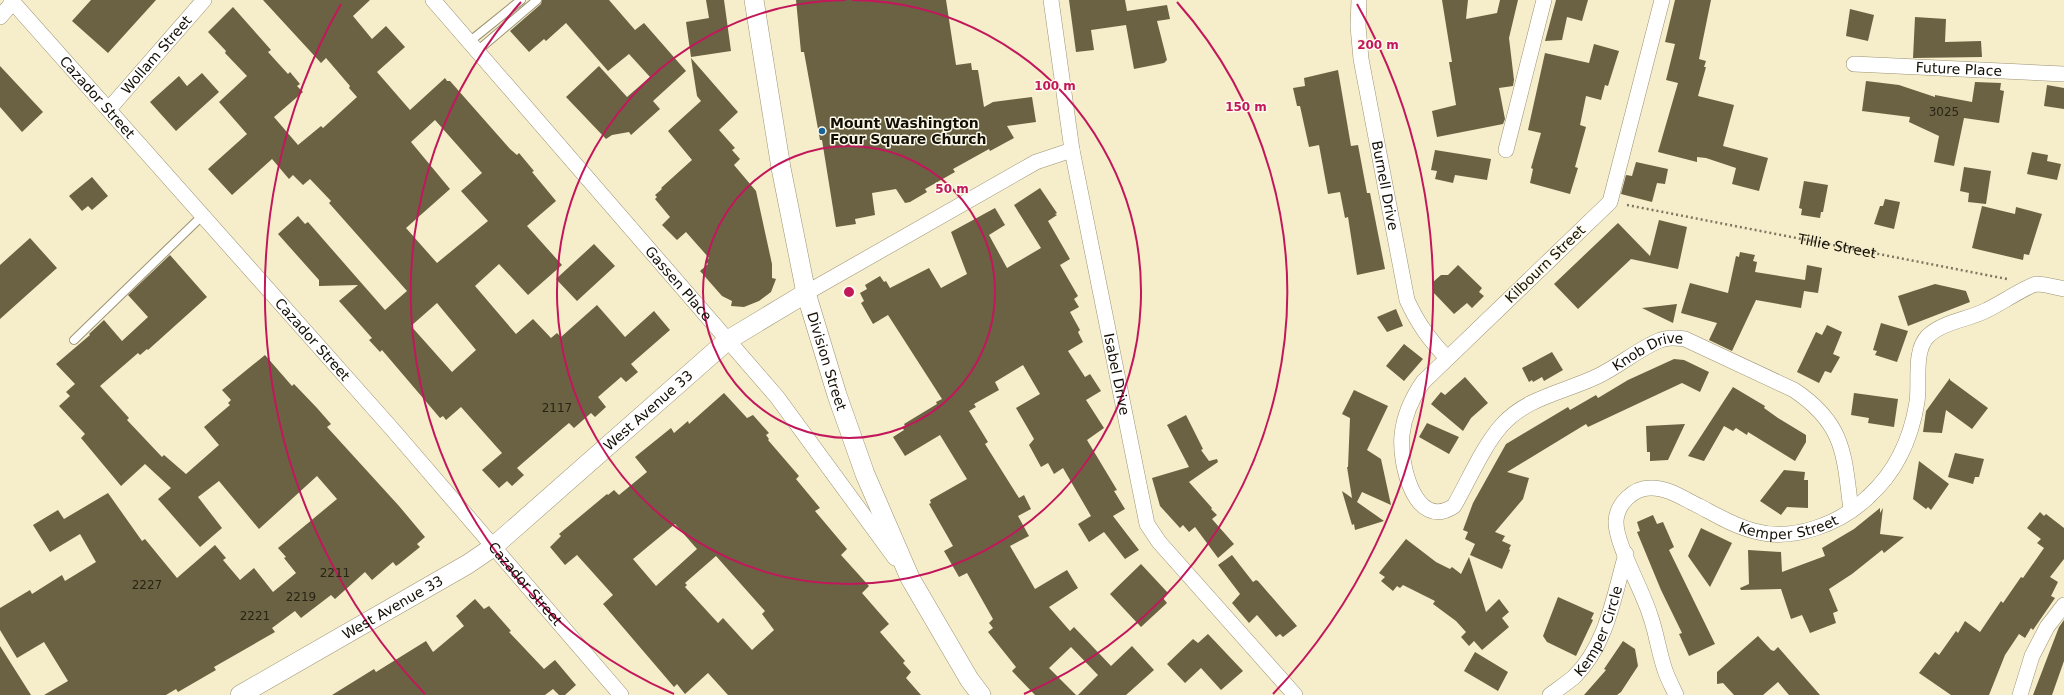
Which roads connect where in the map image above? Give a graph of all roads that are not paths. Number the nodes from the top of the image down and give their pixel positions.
1 (204, 0) edge
2 (433, 0) edge
3 (521, 0) edge
4 (537, 0) edge
5 (754, 0) edge
6 (1051, 0) edge
7 (1360, 0) edge
8 (1544, 0) edge
9 (1662, 0) edge
10 (12, 1) edge
11 (0, 17) edge
12 (473, 46) junction
13 (1854, 64) dead end
14 (2064, 74) edge
15 (110, 109) junction
16 (1072, 150) junction
17 (1506, 150) dead end
18 (203, 215) junction
19 (2064, 289) edge
20 (806, 293) junction
21 (74, 340) dead end
22 (728, 340) junction
23 (1447, 358) junction
24 (1418, 502) joint
25 (1851, 510) junction
26 (493, 547) junction
27 (1626, 554) junction
28 (910, 578) junction
29 (2064, 605) edge
30 (240, 695) edge
31 (621, 695) edge
32 (981, 695) edge
33 (1295, 695) edge
34 (1550, 695) edge
35 (1676, 695) edge
36 (2020, 695) edge

1 - 15 street, Wollam Street
2 - 12 street, Gassen Place
3 - 12 lane
4 - 12 lane
5 - 20 street, Division Street
6 - 16 street, Isabel Drive
7 - 23 street, Burnell Drive
8 - 17 street
9 - 23 street, Kilbourn Street
10 - 11 street, Cazador Street
10 - 15 street, Cazador Street
12 - 22 street, Gassen Place
13 - 14 street, Future Place
15 - 18 street, Cazador Street
16 - 20 street, West Avenue 33
16 - 33 street, Isabel Drive
18 - 21 lane
18 - 26 street, Cazador Street
19 - 25 street, Kemper Street
20 - 22 street, West Avenue 33
20 - 28 street, Division Street
22 - 26 street, West Avenue 33
22 - 28 street, Gassen Place
23 - 24 street, Kilbourn Street
24 - 25 street, Knob Drive
25 - 27 street, Kemper Street
26 - 30 street, West Avenue 33
26 - 31 street, Cazador Street
27 - 34 street, Kemper Circle
27 - 35 street, Kemper Street
28 - 32 street, Division Street
29 - 36 street

